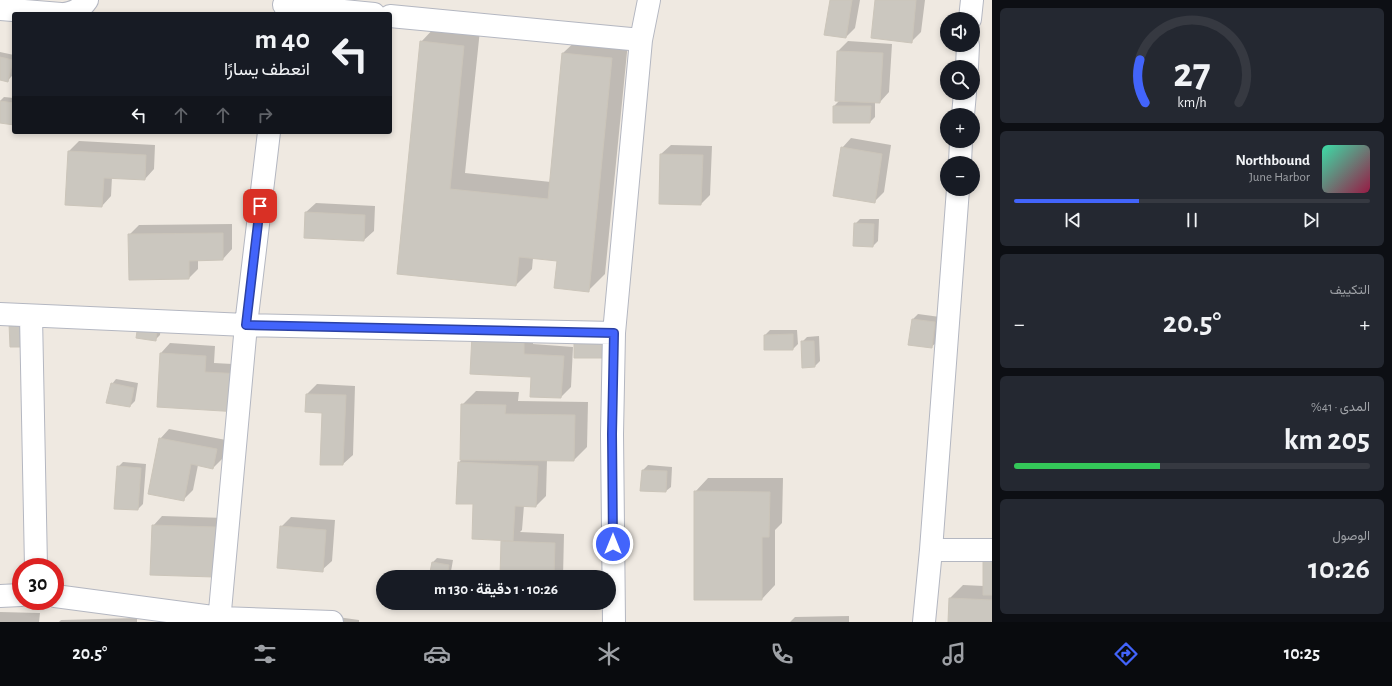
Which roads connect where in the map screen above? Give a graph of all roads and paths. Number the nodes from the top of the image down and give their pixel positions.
1 (87, 0) edge
2 (649, 0) edge
3 (972, 0) edge
4 (284, 6) edge
5 (0, 9) edge
6 (37, 12) edge
7 (74, 12) edge
8 (352, 12) edge
9 (971, 12) edge
10 (392, 16) edge
11 (641, 40) junction
12 (269, 134) edge
13 (957, 196) edge
14 (0, 314) edge
15 (31, 316) junction
16 (246, 325) junction
17 (614, 333) junction
18 (931, 550) junction
19 (992, 550) edge
20 (36, 558) edge
21 (12, 595) edge
22 (0, 596) edge
23 (64, 597) edge
24 (219, 620) edge
25 (332, 622) edge
26 (614, 622) edge
27 (924, 622) edge

1 - 7 street
2 - 11 street
3 - 9 street
4 - 8 street
5 - 6 street
10 - 11 street
11 - 17 street
12 - 16 street
13 - 18 street
14 - 15 street
15 - 16 street
15 - 20 street
16 - 17 street
16 - 24 street
17 - 26 street
18 - 19 street
18 - 27 street
21 - 22 street
23 - 24 street
24 - 25 street

